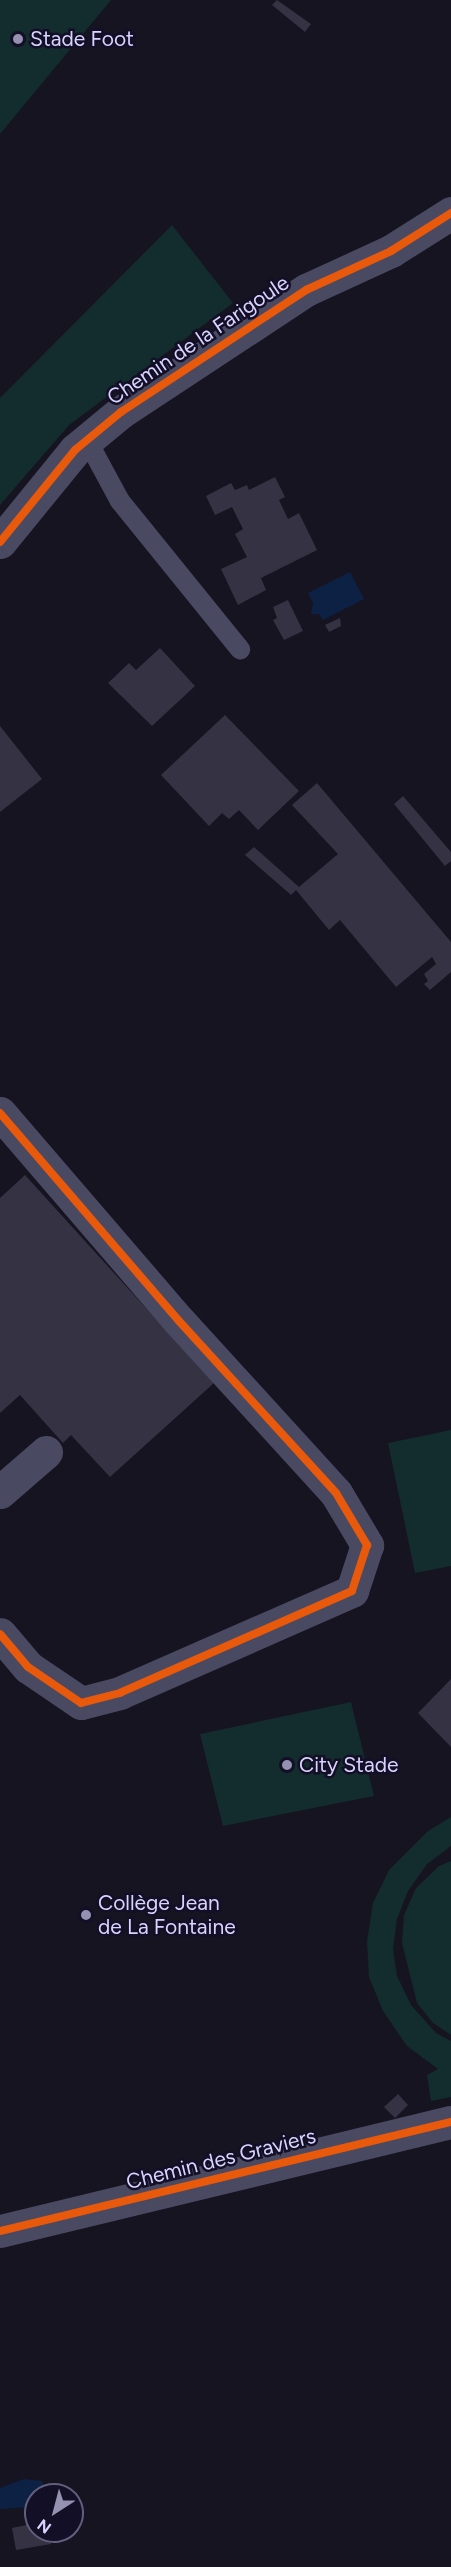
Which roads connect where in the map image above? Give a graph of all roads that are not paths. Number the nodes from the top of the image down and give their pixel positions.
1 (451, 213) edge
2 (87, 440) junction
3 (0, 542) edge
4 (240, 649) dead end
5 (0, 1113) edge
6 (46, 1452) dead end
7 (0, 1492) edge
8 (0, 1634) edge
9 (451, 2122) edge
10 (0, 2231) edge

1 - 2 street, Chemin de la Farigoule
2 - 3 street, Chemin de la Farigoule
2 - 4 lane
5 - 8 street
6 - 7 street
9 - 10 street, Chemin des Graviers

